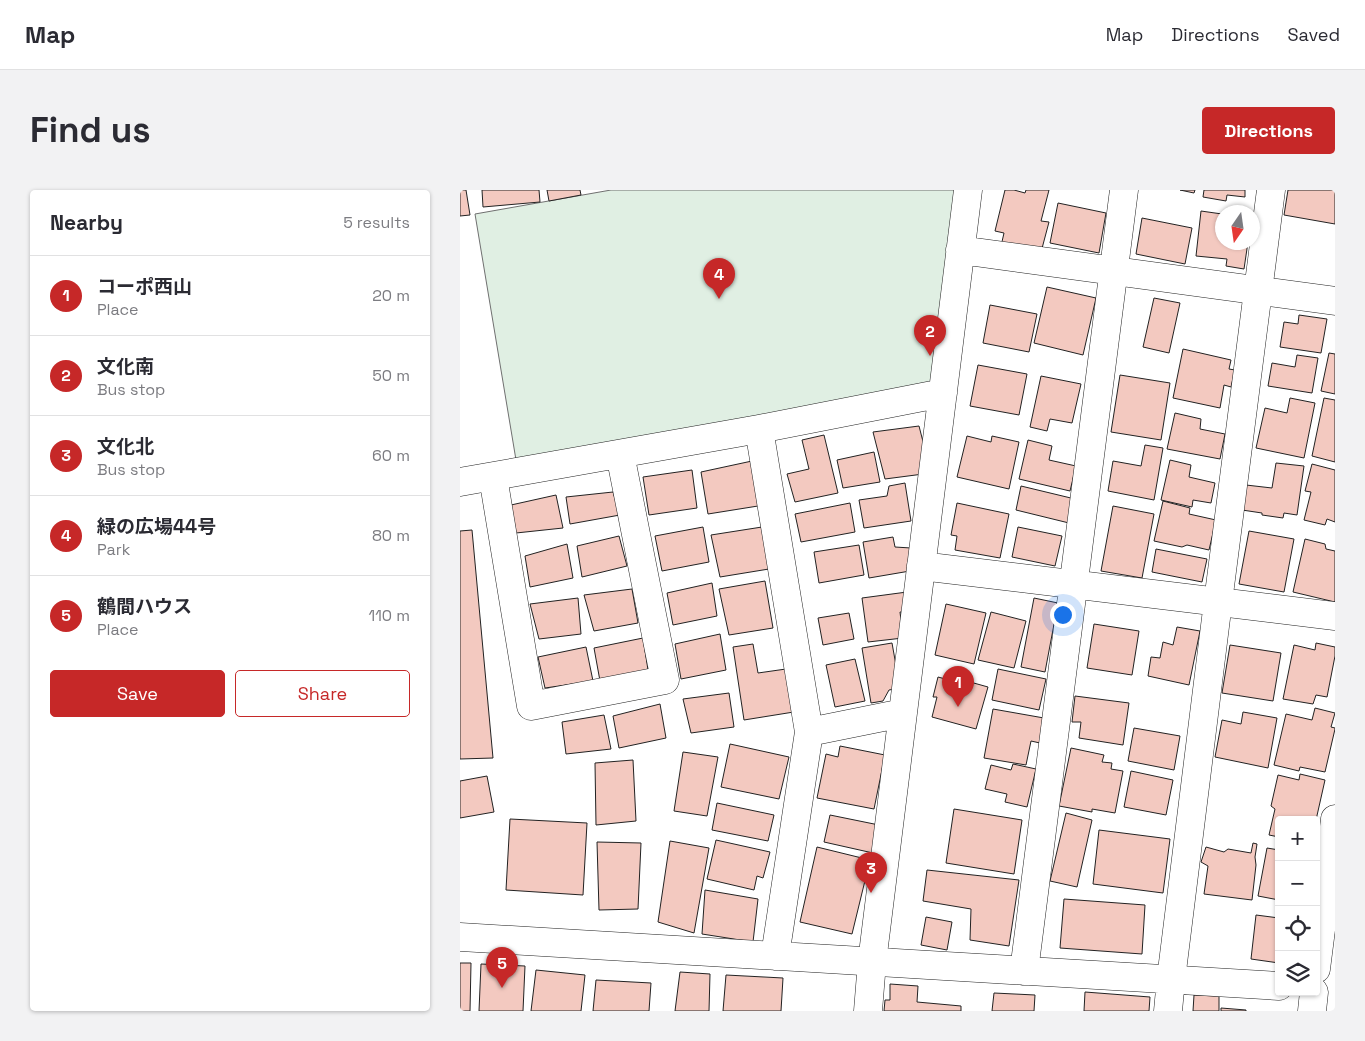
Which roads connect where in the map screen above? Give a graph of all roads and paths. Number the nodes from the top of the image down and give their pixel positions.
1 (968, 190) edge
2 (1124, 190) edge
3 (1271, 190) edge
4 (960, 250) junction
5 (1114, 271) junction
6 (1258, 291) junction
7 (1335, 302) edge
8 (943, 393) junction
9 (759, 430) junction
10 (620, 454) junction
11 (493, 477) junction
12 (460, 482) edge
13 (921, 566) junction
14 (1073, 584) junction
15 (1218, 602) junction
16 (1335, 616) edge
17 (903, 713) junction
18 (809, 732) junction
19 (1335, 819) edge
20 (460, 937) edge
21 (1318, 951) edge
22 (775, 956) junction
23 (872, 962) junction
24 (1024, 971) junction
25 (1171, 980) junction
26 (1275, 986) edge
27 (1320, 988) edge
28 (1335, 990) edge
29 (1314, 996) edge
30 (868, 1011) edge
31 (1168, 1011) edge
32 (1312, 1011) edge

1 - 4 street
2 - 5 street
3 - 6 street
4 - 5 street
4 - 8 street
5 - 6 street
5 - 14 street
6 - 7 street
6 - 15 street
8 - 9 street
8 - 13 street
9 - 10 street
9 - 18 street
10 - 11 street
10 - 11 street
11 - 12 street
13 - 14 street
13 - 17 street
14 - 15 street
14 - 24 street
15 - 16 street
15 - 25 street
17 - 18 street
17 - 23 street
18 - 22 street
19 - 21 street
20 - 22 street
22 - 23 street
23 - 24 street
23 - 30 street
24 - 25 street
25 - 26 street
25 - 31 street
27 - 28 street
29 - 32 street

